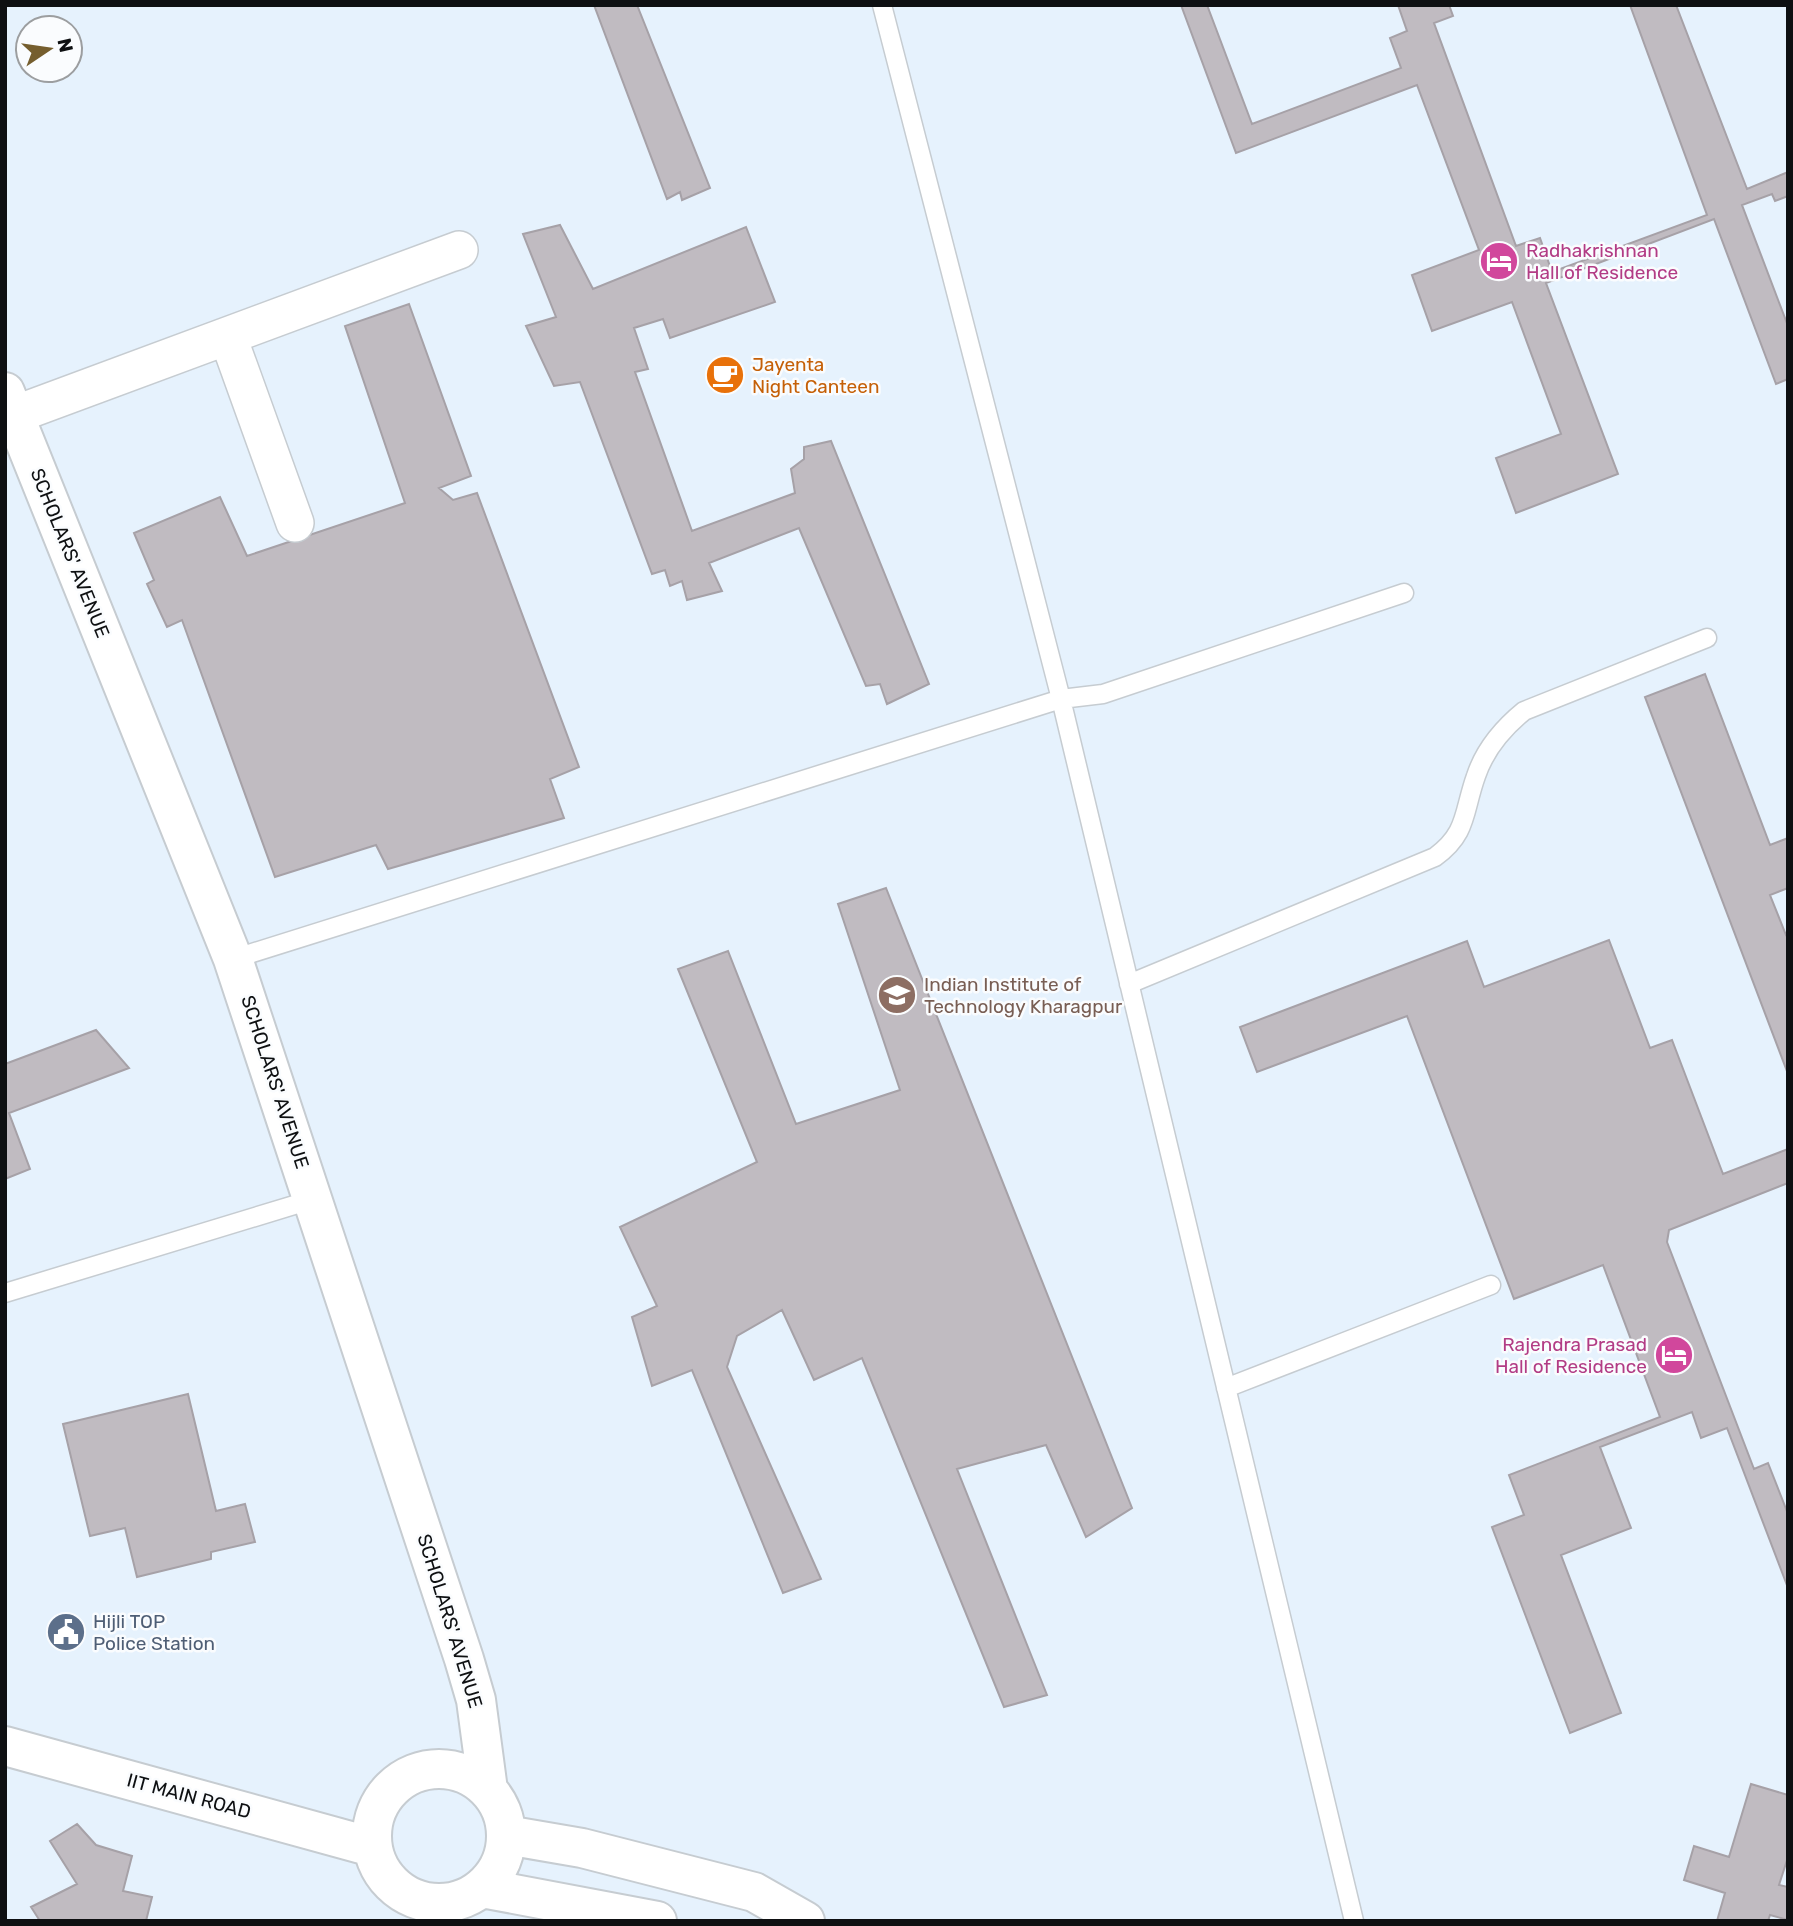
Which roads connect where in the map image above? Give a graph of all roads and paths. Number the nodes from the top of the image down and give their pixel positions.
1 (882, 5) edge
2 (459, 250) dead end
3 (228, 337) junction
4 (10, 403) edge
5 (295, 523) dead end
6 (1404, 593) dead end
7 (1707, 638) dead end
8 (1061, 699) junction
9 (233, 959) junction
10 (1129, 984) junction
11 (314, 1199) junction
12 (1492, 1285) dead end
13 (5, 1293) edge
14 (1226, 1388) junction
15 (5, 1746) edge
16 (488, 1790) junction
17 (506, 1835) junction
18 (372, 1847) junction
19 (482, 1888) junction
20 (427, 1912) edge
21 (657, 1921) edge
22 (805, 1921) edge
23 (1354, 1921) edge

1 - 8 lane
2 - 3 street
3 - 4 street
3 - 5 street
4 - 9 street, SCHOLARS' AVENUE
6 - 8 lane
7 - 10 lane
8 - 9 lane
8 - 10 lane
9 - 11 street, SCHOLARS' AVENUE
10 - 14 lane
11 - 13 lane
11 - 16 street, SCHOLARS' AVENUE
12 - 14 lane
14 - 23 lane
15 - 18 street, IIT MAIN ROAD
16 - 17 street
16 - 18 street
17 - 19 street
17 - 22 street
18 - 20 street
19 - 20 street
19 - 21 street

